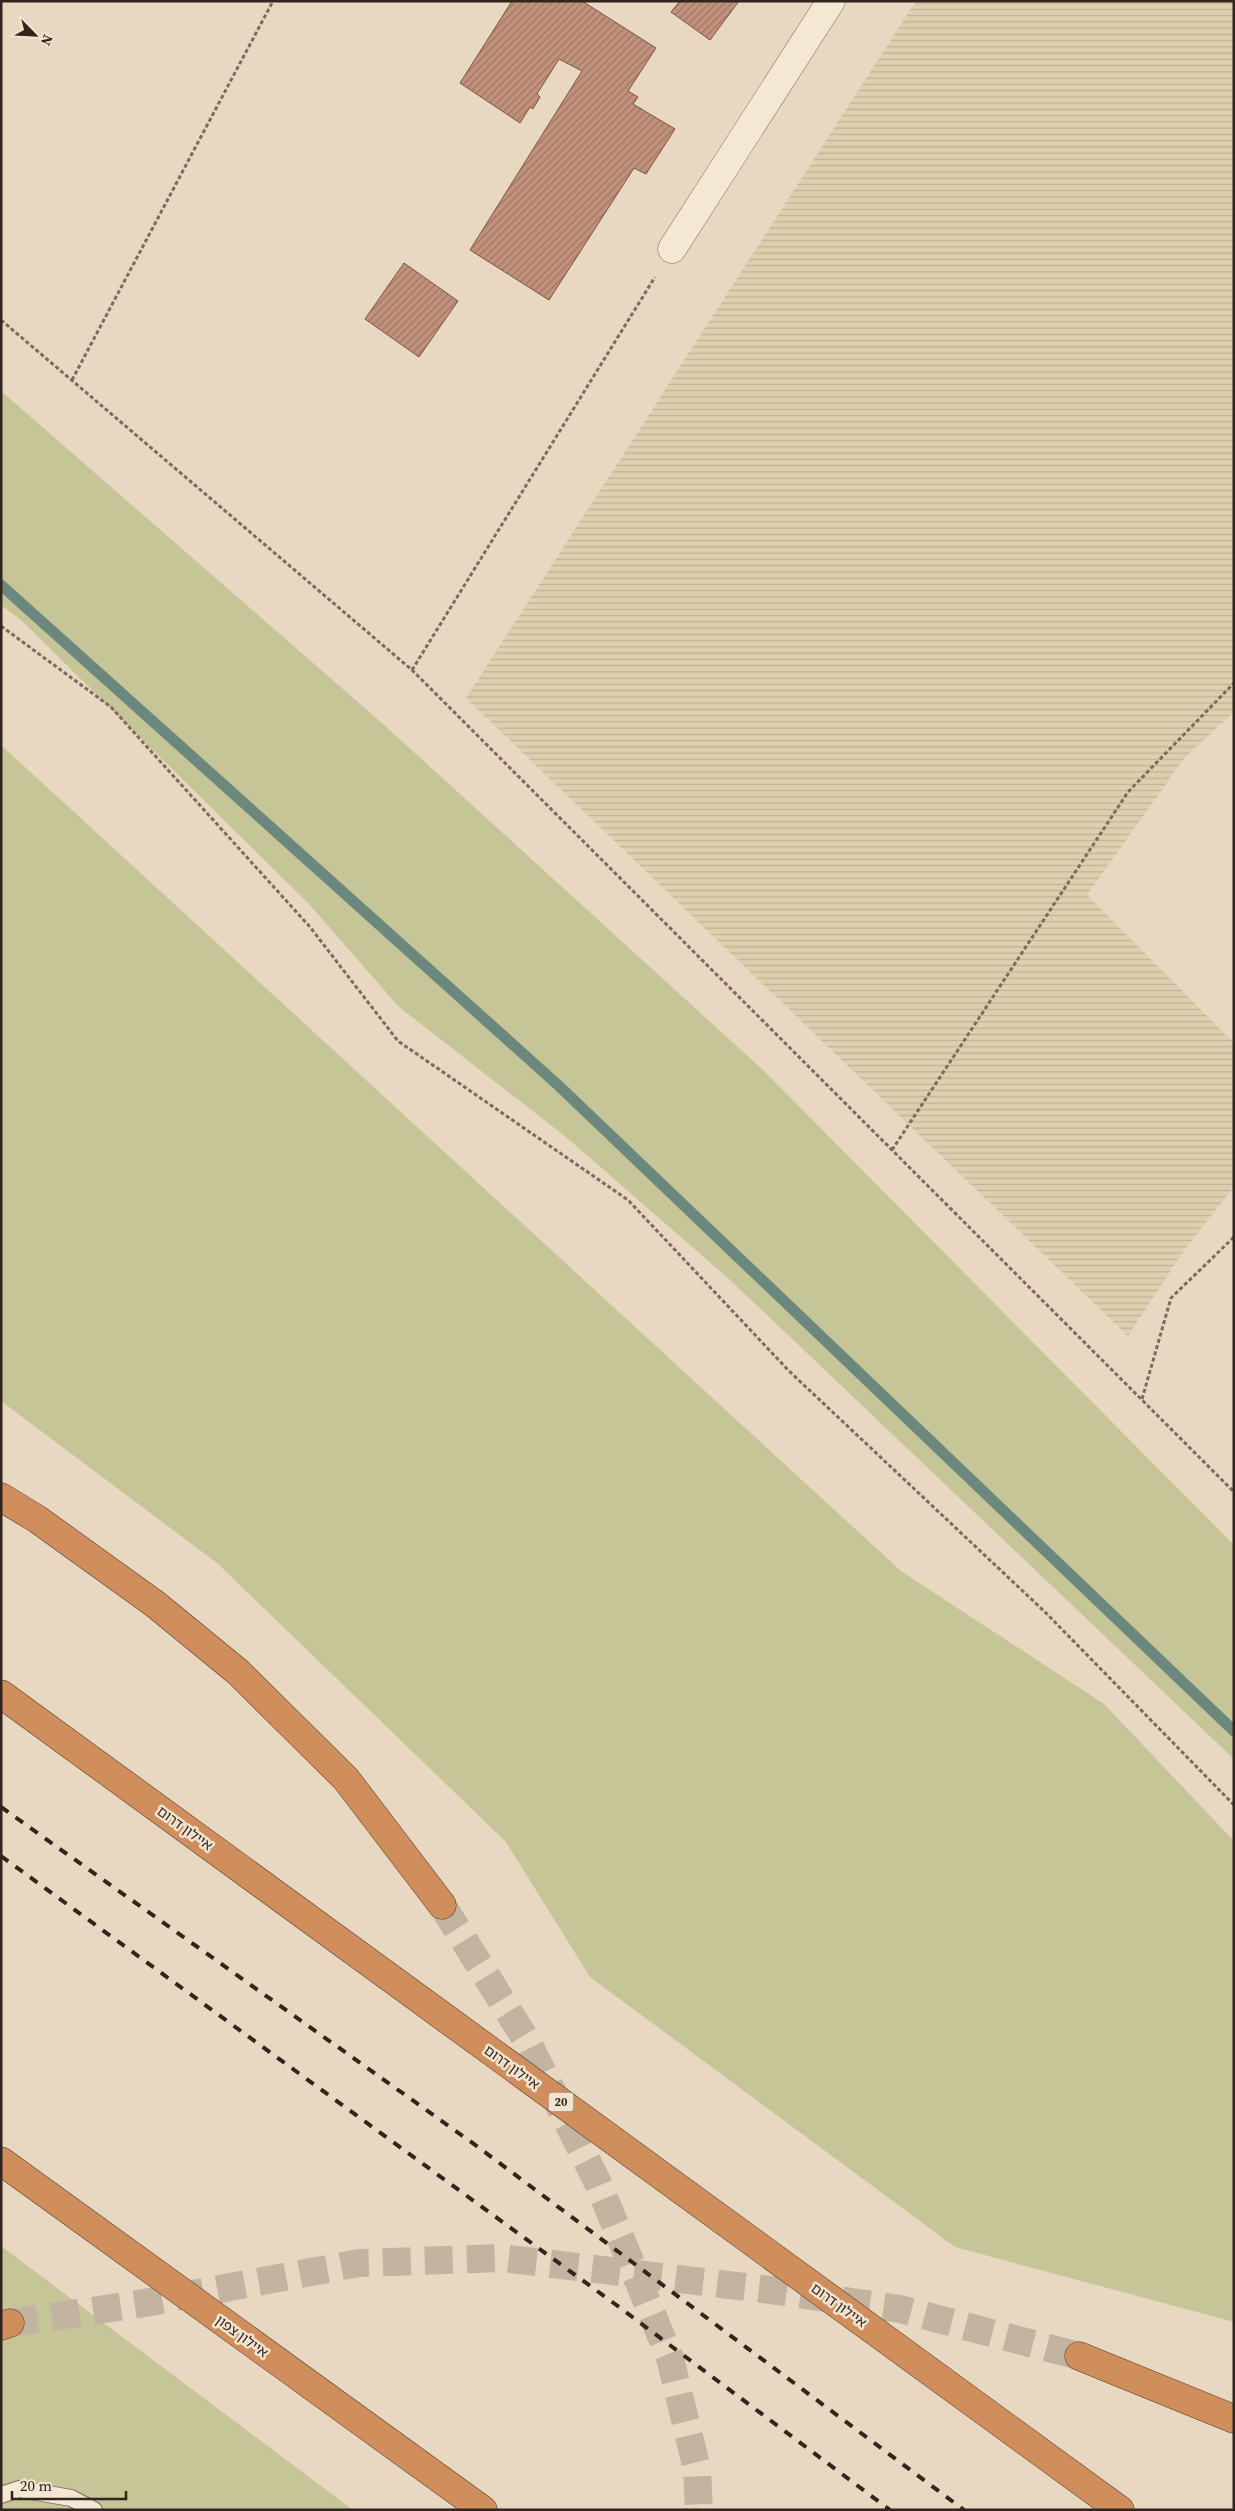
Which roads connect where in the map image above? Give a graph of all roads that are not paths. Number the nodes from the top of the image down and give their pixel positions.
1 (831, 1) edge
2 (672, 249) road end
3 (1, 1497) edge
4 (1, 1694) edge
5 (442, 1904) tunnel mouth
6 (1, 2161) edge
7 (1079, 2356) tunnel mouth
8 (1234, 2419) edge
9 (1, 2496) edge
10 (94, 2510) edge
11 (483, 2510) edge
12 (1120, 2510) edge

1 - 2 street
3 - 5 highway
4 - 12 highway, איילון דרום / 20
6 - 11 highway, איילון צפון
7 - 8 highway
9 - 10 lane

